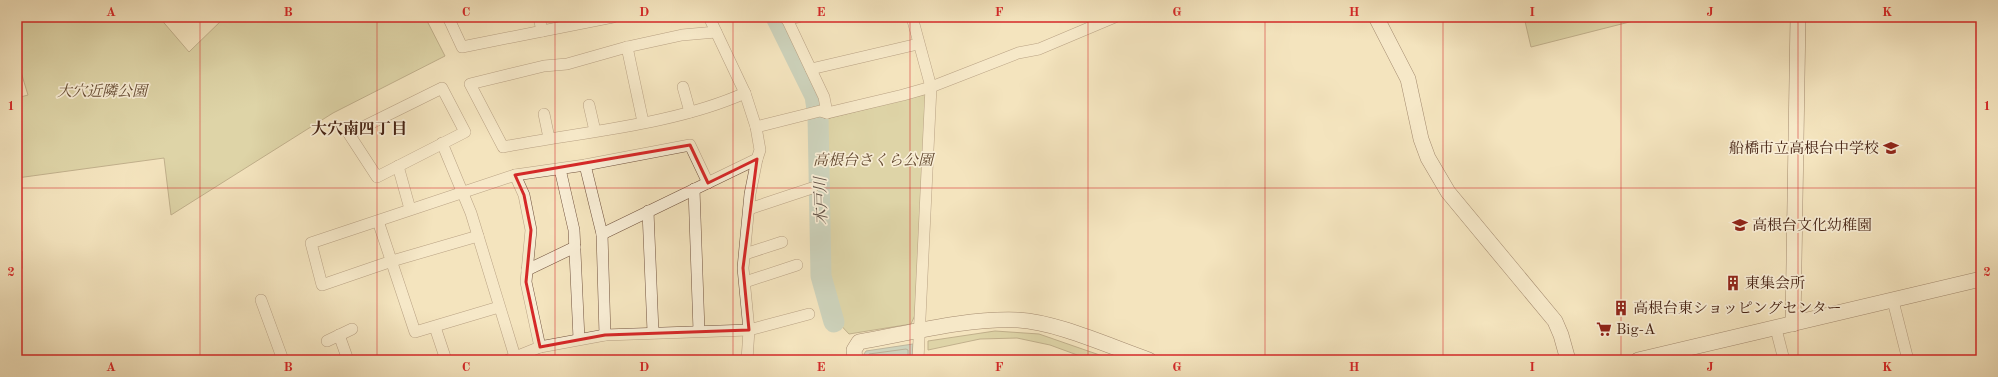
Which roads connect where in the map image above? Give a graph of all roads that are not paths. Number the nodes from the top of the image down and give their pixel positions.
1 (448, 17) edge
2 (539, 17) edge
3 (613, 17) edge
4 (709, 17) edge
5 (798, 17) edge
6 (912, 17) edge
7 (1116, 17) edge
8 (1376, 17) edge
9 (1798, 17) edge
10 (786, 18) edge
11 (1089, 22) edge
12 (542, 31) junction
13 (716, 32) junction
14 (918, 44) junction
15 (627, 47) junction
16 (811, 69) junction
17 (683, 87) dead end
18 (931, 87) junction
19 (745, 92) junction
20 (589, 105) dead end
21 (690, 112) junction
22 (821, 112) junction
23 (544, 114) dead end
24 (643, 122) junction
25 (756, 127) junction
26 (595, 131) junction
27 (549, 138) junction
28 (442, 144) junction
29 (757, 159) junction
30 (585, 165) junction
31 (398, 166) junction
32 (560, 169) junction
33 (515, 175) junction
34 (708, 183) junction
35 (812, 188) dead end
36 (694, 189) junction
37 (463, 192) junction
38 (410, 209) junction
39 (749, 209) junction
40 (648, 211) junction
41 (378, 221) junction
42 (602, 234) junction
43 (478, 236) junction
44 (782, 242) dead end
45 (576, 246) junction
46 (17, 254) edge
47 (745, 254) junction
48 (392, 261) junction
49 (798, 265) dead end
50 (17, 266) edge
51 (527, 270) junction
52 (1981, 279) edge
53 (744, 282) junction
54 (261, 300) dead end
55 (1894, 301) junction
56 (499, 307) junction
57 (809, 314) dead end
58 (1793, 324) junction
59 (435, 327) junction
60 (352, 329) dead end
61 (1776, 329) junction
62 (749, 330) junction
63 (699, 331) junction
64 (920, 331) junction
65 (653, 332) junction
66 (339, 335) junction
67 (605, 335) junction
68 (579, 339) junction
69 (327, 341) dead end
70 (540, 347) junction
71 (513, 359) edge
72 (283, 360) edge
73 (348, 360) edge
74 (446, 360) edge
75 (746, 360) edge
76 (854, 360) edge
77 (918, 360) edge
78 (1149, 360) edge
79 (1568, 360) edge
80 (1638, 360) edge
81 (1784, 360) edge
82 (1908, 360) edge

1 - 12 street
2 - 12 street
3 - 12 street
4 - 13 street
5 - 10 street
6 - 14 street
7 - 11 street
8 - 79 street
9 - 58 street
10 - 16 street
11 - 18 street
13 - 15 street
13 - 19 street
14 - 16 street
14 - 18 street
15 - 24 street
15 - 27 street
16 - 22 street
17 - 21 street
18 - 22 street
18 - 64 street
19 - 21 street
19 - 25 street
20 - 26 street
21 - 24 street
22 - 25 street
23 - 27 street
24 - 26 street
25 - 29 street
26 - 27 street
28 - 31 street
28 - 31 street
28 - 37 street
29 - 34 street
29 - 39 street
30 - 32 street
30 - 34 street
30 - 42 street
31 - 38 street
32 - 33 street
32 - 45 street
33 - 37 street
33 - 51 street
34 - 36 street
35 - 39 street
36 - 40 street
36 - 63 street
37 - 38 street
37 - 43 street
38 - 41 street
39 - 47 street
40 - 42 street
40 - 65 street
41 - 48 street
41 - 48 street
42 - 67 street
43 - 48 street
43 - 56 street
44 - 47 street
45 - 51 street
45 - 68 street
46 - 50 street
47 - 53 street
48 - 59 street
49 - 53 street
51 - 70 street
52 - 55 street
53 - 62 street
54 - 72 street
55 - 58 street
55 - 82 street
56 - 59 street
56 - 71 street
57 - 62 street
58 - 61 street
59 - 74 street
60 - 66 street
61 - 80 street
61 - 81 street
62 - 63 street
62 - 75 street
63 - 65 street
64 - 76 street
64 - 77 street
64 - 78 street
65 - 67 street
66 - 69 street
66 - 73 street
67 - 68 street
68 - 70 street
70 - 71 street

